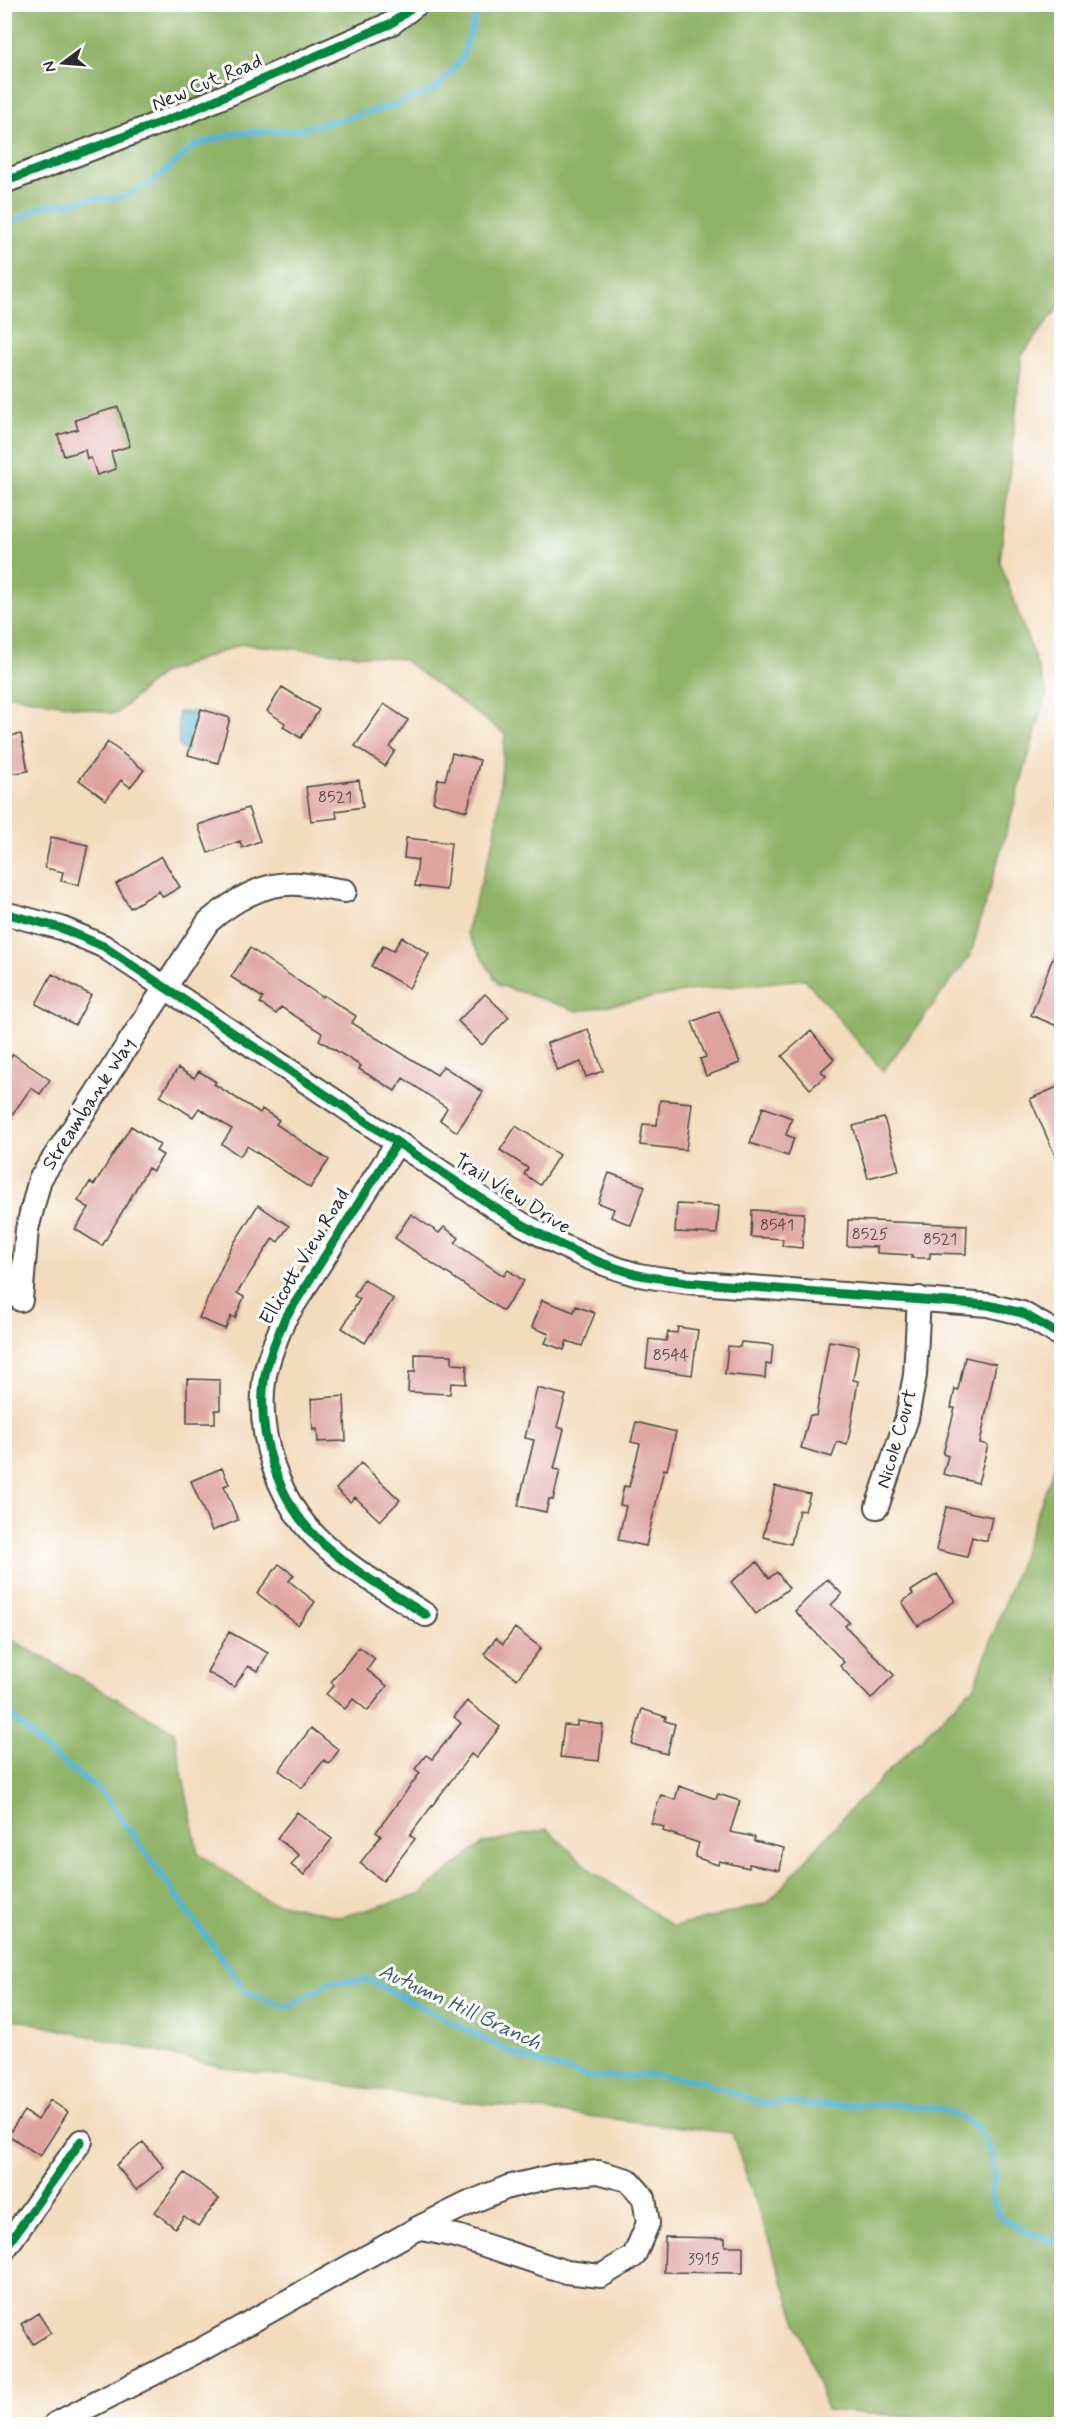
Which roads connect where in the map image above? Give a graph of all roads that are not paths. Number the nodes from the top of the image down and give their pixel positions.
1 (417, 4) edge
2 (4, 182) edge
3 (345, 891) dead end
4 (4, 913) edge
5 (165, 986) junction
6 (397, 1143) junction
7 (919, 1298) junction
8 (21, 1300) dead end
9 (1062, 1336) edge
10 (877, 1507) dead end
11 (426, 1615) dead end
12 (81, 2141) dead end
13 (418, 2228) junction
14 (4, 2250) edge
15 (55, 2424) edge

1 - 2 street, New Cut Road
3 - 5 street, Streambank Way
4 - 5 street, Trail View Drive
5 - 6 street, Trail View Drive
5 - 8 street, Streambank Way
6 - 7 street, Trail View Drive
6 - 11 street, Ellicott View Road
7 - 9 street, Trail View Drive
7 - 10 street, Nicole Court
12 - 14 street
13 - 13 street
13 - 15 street

